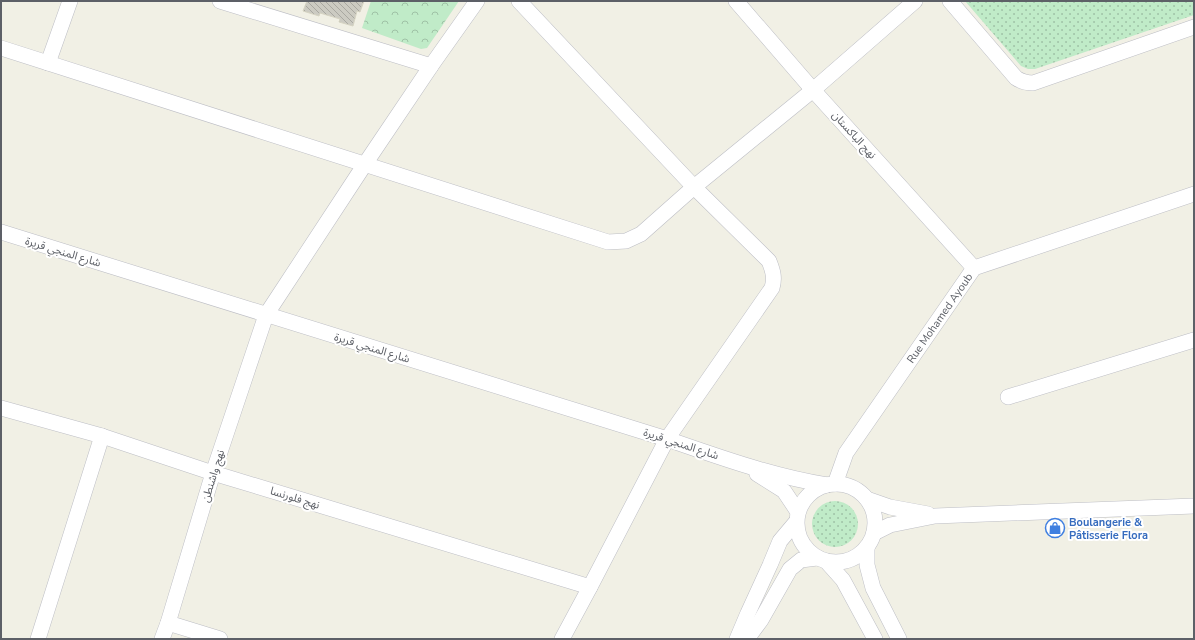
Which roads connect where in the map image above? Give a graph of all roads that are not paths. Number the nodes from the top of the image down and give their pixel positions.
1 (70, 1) edge
2 (220, 1) edge
3 (477, 1) edge
4 (519, 1) edge
5 (736, 1) edge
6 (915, 1) edge
7 (950, 1) edge
8 (1194, 27) edge
9 (1, 48) edge
10 (48, 63) junction
11 (431, 66) junction
12 (813, 90) junction
13 (365, 164) junction
14 (694, 187) junction
15 (1194, 194) edge
16 (1, 232) edge
17 (974, 268) junction
18 (266, 315) junction
19 (1194, 340) edge
20 (1008, 397) dead end
21 (1, 408) edge
22 (102, 436) junction
23 (667, 439) junction
24 (743, 465) junction
25 (213, 473) junction
26 (831, 484) junction
27 (867, 499) junction
28 (1194, 506) edge
29 (935, 516) junction
30 (797, 517) junction
31 (874, 533) junction
32 (867, 548) junction
33 (822, 560) junction
34 (590, 587) junction
35 (168, 623) junction
36 (38, 639) edge
37 (162, 639) edge
38 (220, 639) edge
39 (562, 639) edge
40 (737, 639) edge
41 (747, 639) edge
42 (875, 639) edge
43 (899, 639) edge

1 - 10 street
2 - 11 street
3 - 11 street, نهج واشنطن
4 - 14 street
5 - 12 street, نهج الباكستان
6 - 12 street
7 - 8 street
9 - 10 street
10 - 13 street
11 - 13 street, نهج واشنطن
12 - 14 street
12 - 17 street, نهج الباكستان
13 - 14 street
13 - 18 street, نهج واشنطن
14 - 23 street
15 - 17 street, Rue Mohamed Ayoub
16 - 18 street, شارع المنجي قريرة
17 - 26 street, Rue Mohamed Ayoub
18 - 23 street, شارع المنجي قريرة
18 - 25 street, نهج واشنطن
19 - 20 street
21 - 22 street, نهج فلورنسا
22 - 25 street, نهج فلورنسا
22 - 36 street
23 - 24 street, شارع المنجي قريرة
23 - 34 street
24 - 26 street, شارع المنجي قريرة
24 - 30 street, شارع المنجي قريرة
25 - 34 street, نهج فلورنسا
25 - 35 street, نهج واشنطن
26 - 27 street
26 - 30 street
27 - 29 street
27 - 31 street
28 - 29 street
29 - 31 street
30 - 33 street
30 - 40 street
31 - 32 street
32 - 33 street
32 - 43 street
33 - 41 street
33 - 42 street
34 - 39 street
35 - 37 street, نهج واشنطن
35 - 38 street

